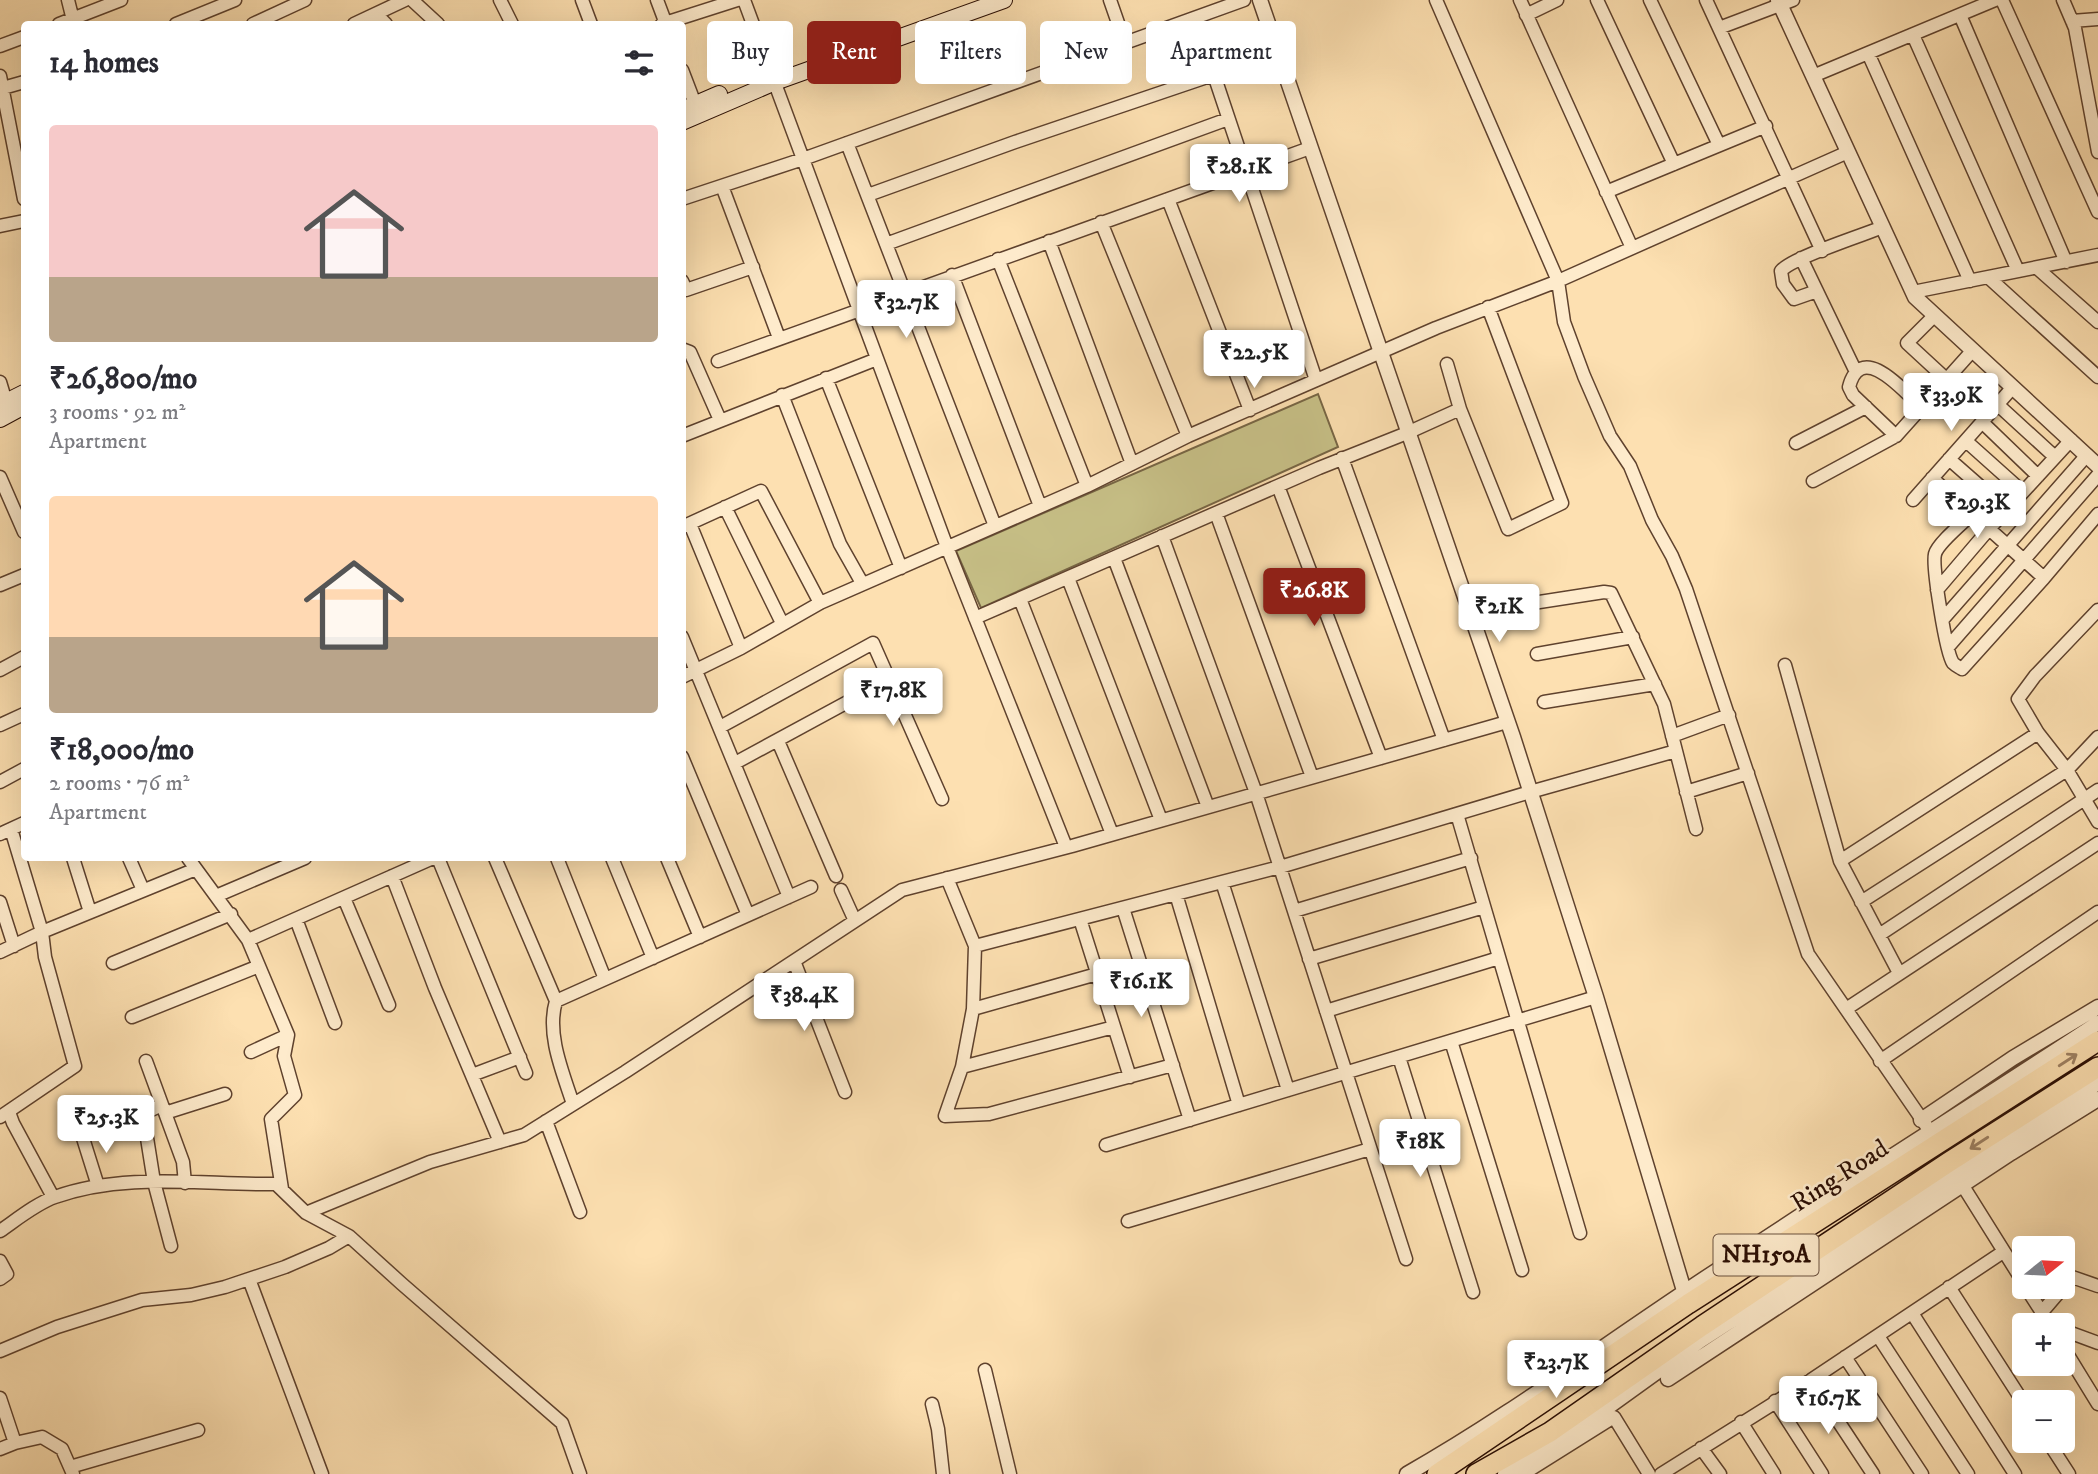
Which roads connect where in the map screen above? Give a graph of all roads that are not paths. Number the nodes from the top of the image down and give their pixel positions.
1 (68, 0) edge
2 (121, 0) edge
3 (235, 0) edge
4 (305, 0) edge
5 (405, 0) edge
6 (412, 0) edge
7 (500, 0) edge
8 (582, 0) edge
9 (657, 0) edge
10 (737, 0) edge
11 (744, 0) edge
12 (976, 0) edge
13 (1004, 0) edge
14 (1110, 0) edge
15 (1244, 0) edge
16 (1260, 0) edge
17 (1436, 0) edge
18 (1520, 0) edge
19 (1557, 0) edge
20 (1597, 0) edge
21 (1650, 0) edge
22 (1706, 0) edge
23 (1995, 0) edge
24 (2003, 0) edge
25 (2063, 0) edge
26 (1784, 2) edge
27 (376, 14) junction
28 (1526, 15) junction
29 (1960, 15) junction
30 (1195, 18) junction
31 (2098, 19) edge
32 (74, 21) edge
33 (76, 21) edge
34 (183, 21) edge
35 (260, 21) edge
36 (361, 21) edge
37 (383, 21) edge
38 (435, 21) edge
39 (510, 21) edge
40 (589, 21) edge
41 (664, 21) edge
42 (674, 21) edge
43 (752, 21) edge
44 (1117, 21) edge
45 (1196, 21) edge
46 (2072, 21) junction
47 (1719, 28) junction
48 (1913, 35) junction
49 (21, 38) edge
50 (1132, 40) edge
51 (0, 46) edge
52 (1868, 53) junction
53 (793, 69) edge
54 (793, 70) edge
55 (1040, 74) edge
56 (1813, 76) junction
57 (1, 82) edge
58 (21, 82) edge
59 (753, 84) edge
60 (759, 84) edge
61 (776, 84) edge
62 (1186, 84) edge
63 (1216, 84) edge
64 (689, 107) edge
65 (1228, 119) junction
66 (686, 120) edge
67 (1766, 126) junction
68 (18, 132) edge
69 (847, 143) junction
70 (1719, 145) junction
71 (1310, 148) junction
72 (1848, 152) junction
73 (2098, 152) edge
74 (803, 159) junction
75 (21, 163) edge
76 (1674, 164) junction
77 (1245, 171) junction
78 (1789, 178) junction
79 (722, 186) junction
80 (1606, 192) junction
81 (868, 195) junction
82 (686, 198) edge
83 (1168, 199) junction
84 (2098, 212) edge
85 (21, 222) edge
86 (1101, 222) junction
87 (0, 226) edge
88 (1883, 227) junction
89 (1049, 241) junction
90 (886, 244) junction
91 (1632, 248) junction
92 (1822, 251) junction
93 (2098, 255) edge
94 (1801, 258) junction
95 (998, 259) junction
96 (2066, 262) junction
97 (752, 267) junction
98 (2037, 268) junction
99 (2018, 271) junction
100 (952, 275) junction
101 (1988, 278) junction
102 (1558, 281) junction
103 (1970, 281) junction
104 (686, 290) edge
105 (1817, 291) junction
106 (905, 292) junction
107 (1913, 292) junction
108 (1488, 307) junction
109 (858, 309) junction
110 (1936, 315) junction
111 (2098, 322) edge
112 (779, 338) junction
113 (686, 350) edge
114 (1973, 350) junction
115 (1380, 352) junction
116 (877, 359) junction
117 (718, 361) dead end
118 (1447, 363) dead end
119 (1856, 372) junction
120 (2098, 377) edge
121 (826, 378) junction
122 (1946, 379) junction
123 (1316, 380) junction
124 (0, 382) edge
125 (2013, 387) junction
126 (21, 395) edge
127 (782, 395) junction
128 (3, 404) edge
129 (1997, 404) junction
130 (1866, 407) junction
131 (1921, 407) junction
132 (21, 408) edge
133 (1460, 409) junction
134 (1250, 410) junction
135 (0, 419) edge
136 (720, 420) junction
137 (1983, 423) junction
138 (686, 433) edge
139 (1407, 433) junction
140 (1188, 436) junction
141 (1896, 436) junction
142 (2070, 440) junction
143 (1966, 441) junction
144 (1796, 443) dead end
145 (2087, 455) junction
146 (2055, 457) junction
147 (1342, 458) junction
148 (1949, 459) junction
149 (1132, 464) junction
150 (2098, 466) edge
151 (2098, 474) edge
152 (2038, 476) junction
153 (0, 477) edge
154 (1932, 478) junction
155 (1813, 481) dead end
156 (1087, 486) junction
157 (1278, 486) junction
158 (2023, 492) junction
159 (1913, 500) dead end
160 (1040, 506) junction
161 (725, 507) junction
162 (2007, 510) junction
163 (1216, 513) junction
164 (1972, 514) junction
165 (2098, 514) edge
166 (21, 525) edge
167 (686, 526) edge
168 (995, 526) junction
169 (1989, 529) junction
170 (1162, 536) junction
171 (2007, 545) junction
172 (947, 547) junction
173 (1114, 558) junction
174 (2024, 560) junction
175 (901, 568) junction
176 (21, 576) edge
177 (1068, 578) junction
178 (2044, 578) junction
179 (862, 583) junction
180 (0, 585) edge
181 (1937, 590) junction
182 (1020, 599) junction
183 (820, 603) junction
184 (1520, 605) dead end
185 (2098, 610) edge
186 (975, 618) junction
187 (1943, 619) junction
188 (782, 623) junction
189 (1633, 637) junction
190 (686, 645) edge
191 (1948, 647) junction
192 (741, 648) junction
193 (1537, 654) dead end
194 (21, 659) edge
195 (1785, 665) dead end
196 (0, 670) edge
197 (697, 670) junction
198 (686, 675) edge
199 (890, 679) junction
200 (1655, 684) junction
201 (1544, 702) dead end
202 (21, 715) edge
203 (1729, 715) junction
204 (1507, 722) junction
205 (0, 725) edge
206 (720, 727) junction
207 (2038, 733) junction
208 (1672, 736) junction
209 (2098, 737) edge
210 (1444, 740) junction
211 (778, 741) junction
212 (1676, 751) junction
213 (1381, 758) junction
214 (735, 763) junction
215 (686, 767) edge
216 (2067, 770) junction
217 (21, 771) edge
218 (1748, 773) junction
219 (1312, 777) junction
220 (0, 782) edge
221 (2098, 790) edge
222 (1530, 792) junction
223 (1686, 792) junction
224 (1256, 793) junction
225 (942, 799) dead end
226 (2083, 799) junction
227 (1208, 807) junction
228 (1457, 814) junction
229 (1161, 820) junction
230 (2098, 822) edge
231 (1696, 829) dead end
232 (5, 831) edge
233 (1112, 834) junction
234 (2098, 843) edge
235 (1066, 847) junction
236 (1471, 858) junction
237 (74, 861) edge
238 (130, 861) edge
239 (190, 861) edge
240 (298, 861) edge
241 (429, 861) edge
242 (437, 861) edge
243 (496, 861) edge
244 (558, 861) edge
245 (613, 861) edge
246 (668, 861) edge
247 (1840, 862) junction
248 (1280, 867) junction
249 (196, 870) junction
250 (392, 876) junction
251 (836, 876) dead end
252 (947, 878) junction
253 (1222, 882) junction
254 (811, 887) dead end
255 (143, 890) junction
256 (841, 890) dead end
257 (1176, 894) junction
258 (216, 896) junction
259 (789, 897) junction
260 (344, 898) junction
261 (0, 902) edge
262 (1861, 902) junction
263 (1484, 907) junction
264 (1123, 908) junction
265 (1294, 911) junction
266 (90, 912) junction
267 (2098, 912) edge
268 (231, 914) junction
269 (748, 915) junction
270 (296, 919) junction
271 (1080, 919) junction
272 (855, 921) junction
273 (42, 932) junction
274 (1879, 936) junction
275 (700, 937) junction
276 (248, 940) junction
277 (14, 946) junction
278 (975, 946) junction
279 (0, 952) edge
280 (653, 958) junction
281 (1499, 958) junction
282 (1309, 959) junction
283 (794, 961) junction
284 (113, 963) dead end
285 (259, 966) junction
286 (1899, 973) junction
287 (1097, 974) junction
288 (605, 979) junction
289 (1596, 997) junction
290 (555, 1001) junction
291 (389, 1005) dead end
292 (2098, 1007) edge
293 (973, 1009) junction
294 (1846, 1009) junction
295 (1326, 1011) junction
296 (132, 1017) dead end
297 (1518, 1020) junction
298 (335, 1023) dead end
299 (2098, 1023) edge
300 (1114, 1027) junction
301 (288, 1035) junction
302 (1451, 1041) junction
303 (2098, 1041) edge
304 (251, 1052) dead end
305 (520, 1057) junction
306 (1399, 1057) junction
307 (146, 1061) dead end
308 (1880, 1061) junction
309 (1173, 1065) junction
310 (2098, 1067) edge
311 (962, 1068) junction
312 (526, 1073) dead end
313 (1346, 1073) junction
314 (472, 1075) junction
315 (1130, 1077) junction
316 (2098, 1083) edge
317 (1288, 1090) junction
318 (845, 1092) dead end
319 (225, 1094) dead end
320 (2098, 1099) edge
321 (573, 1104) junction
322 (1239, 1105) junction
323 (164, 1109) junction
324 (136, 1111) junction
325 (5, 1114) edge
326 (1191, 1120) junction
327 (1921, 1120) junction
328 (546, 1121) junction
329 (1935, 1138) junction
330 (500, 1142) junction
331 (1105, 1145) dead end
332 (1370, 1149) junction
333 (1956, 1175) junction
334 (154, 1182) junction
335 (185, 1183) junction
336 (98, 1186) junction
337 (282, 1189) junction
338 (52, 1197) junction
339 (580, 1212) dead end
340 (306, 1213) junction
341 (1128, 1221) dead end
342 (0, 1231) edge
343 (1580, 1233) dead end
344 (349, 1236) junction
345 (171, 1246) dead end
346 (2003, 1252) junction
347 (1406, 1259) dead end
348 (0, 1261) edge
349 (2012, 1266) edge
350 (1522, 1270) dead end
351 (0, 1279) edge
352 (249, 1279) junction
353 (2098, 1286) edge
354 (1949, 1287) junction
355 (1473, 1292) dead end
356 (1686, 1298) junction
357 (2034, 1299) edge
358 (2042, 1312) joint
359 (1912, 1313) junction
360 (2075, 1333) edge
361 (1878, 1336) junction
362 (2098, 1342) edge
363 (0, 1351) edge
364 (1845, 1357) junction
365 (2075, 1367) edge
366 (985, 1370) dead end
367 (1668, 1379) dead end
368 (1811, 1380) junction
369 (2015, 1390) edge
370 (1775, 1401) junction
371 (932, 1404) dead end
372 (2098, 1404) edge
373 (1, 1405) edge
374 (1741, 1422) junction
375 (198, 1430) dead end
376 (15, 1443) junction
377 (1701, 1448) junction
378 (0, 1449) edge
379 (2055, 1453) edge
380 (72, 1471) edge
381 (322, 1474) edge
382 (580, 1474) edge
383 (943, 1474) edge
384 (1010, 1474) edge
385 (1407, 1474) edge
386 (1437, 1474) edge
387 (1476, 1474) edge
388 (1505, 1474) edge
389 (1523, 1474) edge
390 (1648, 1474) edge
391 (1661, 1474) edge
392 (1720, 1474) edge
393 (1774, 1474) edge
394 (1822, 1474) edge
395 (1873, 1474) edge
396 (1922, 1474) edge
397 (1968, 1474) edge
398 (2015, 1474) edge
399 (2069, 1474) edge

1 - 32 street
2 - 33 street
3 - 34 street
4 - 35 street
5 - 27 street
6 - 38 street
7 - 39 street
8 - 40 street
9 - 41 street
10 - 42 street
11 - 43 street
12 - 53 main road
13 - 54 main road
14 - 44 street
15 - 30 street
16 - 71 street
17 - 102 street
18 - 28 street
19 - 28 street
20 - 76 street
21 - 70 street
22 - 47 street
23 - 29 street
24 - 84 street
25 - 46 street
26 - 47 street
26 - 56 street
27 - 36 street
27 - 37 street
28 - 80 street
29 - 48 street
29 - 96 street
30 - 45 street
30 - 50 street
31 - 46 street
46 - 73 street
47 - 67 street
48 - 52 street
48 - 99 street
49 - 51 street
52 - 56 street
52 - 103 street
55 - 69 street
56 - 72 street
57 - 58 street
57 - 68 street
59 - 64 main road
60 - 66 main road
61 - 74 street
62 - 81 street
63 - 65 street
65 - 77 street
65 - 90 street
67 - 70 street
67 - 78 street
68 - 75 street
69 - 74 street
69 - 81 street
70 - 76 street
71 - 77 street
71 - 115 street
72 - 78 street
72 - 88 street
74 - 79 street
74 - 109 street
76 - 80 street
77 - 83 street
77 - 123 street
78 - 91 street
78 - 92 street
79 - 82 street
79 - 97 street
80 - 91 street
81 - 90 street
83 - 86 street
83 - 134 street
85 - 87 street
86 - 89 street
86 - 140 street
88 - 92 street
88 - 107 street
89 - 95 street
89 - 149 street
90 - 106 street
91 - 102 street
92 - 94 street
93 - 96 street
94 - 105 street
94 - 105 street
95 - 100 street
95 - 156 street
96 - 98 street
97 - 104 street
97 - 112 street
98 - 99 street
98 - 111 street
99 - 101 street
100 - 106 street
100 - 160 street
101 - 103 street
101 - 120 street
102 - 108 street
102 - 203 street
103 - 107 street
105 - 119 street
106 - 109 street
106 - 168 street
107 - 110 street
108 - 115 street
108 - 133 street
109 - 112 street
109 - 116 street
110 - 114 street
110 - 122 street
112 - 117 street
113 - 136 street
114 - 122 street
114 - 125 street
115 - 123 street
115 - 139 street
116 - 121 street
116 - 172 street
118 - 133 street
119 - 130 street
119 - 131 street
121 - 127 street
121 - 175 street
122 - 131 street
123 - 134 street
124 - 128 street
125 - 129 street
125 - 142 street
126 - 128 main road
127 - 136 street
127 - 179 street
129 - 137 street
129 - 146 street
130 - 141 street
130 - 144 street
131 - 141 street
132 - 135 main road
133 - 139 street
134 - 140 street
136 - 138 street
137 - 143 street
137 - 152 street
139 - 147 street
139 - 204 street
140 - 149 street
141 - 155 street
142 - 145 street
142 - 146 street
143 - 148 street
143 - 158 street
145 - 150 street
145 - 171 street
146 - 152 street
147 - 157 street
147 - 210 street
148 - 154 street
148 - 162 street
149 - 156 street
151 - 174 street
152 - 158 street
153 - 166 street
154 - 159 street
154 - 164 street
156 - 160 street
157 - 163 street
157 - 213 street
158 - 162 street
160 - 168 street
161 - 167 street
161 - 183 street
161 - 188 street
162 - 169 street
163 - 170 street
163 - 219 street
164 - 169 street
164 - 181 street
165 - 178 street
167 - 192 street
168 - 172 street
169 - 171 street
169 - 181 street
170 - 173 street
170 - 224 street
171 - 174 street
171 - 187 street
172 - 175 street
172 - 186 street
173 - 177 street
173 - 227 street
174 - 178 street
174 - 191 street
175 - 179 street
176 - 180 street
177 - 182 street
177 - 229 street
178 - 191 street
179 - 183 street
181 - 187 street
182 - 186 street
182 - 233 street
183 - 188 street
184 - 189 street
185 - 207 street
186 - 235 street
187 - 191 street
188 - 192 street
189 - 193 street
189 - 200 street
190 - 197 street
192 - 197 street
194 - 196 street
195 - 247 street
197 - 198 street
197 - 206 street
199 - 206 street
199 - 211 street
199 - 225 street
200 - 201 street
200 - 208 street
202 - 205 street
203 - 208 street
203 - 218 street
204 - 210 street
204 - 222 street
206 - 214 street
207 - 216 street
207 - 247 street
208 - 212 street
209 - 216 street
210 - 213 street
211 - 214 street
211 - 251 street
212 - 222 street
212 - 223 street
213 - 219 street
214 - 259 street
215 - 269 street
216 - 226 street
216 - 262 street
217 - 220 street
218 - 223 street
218 - 294 street
219 - 224 street
221 - 226 street
222 - 228 street
222 - 289 street
223 - 231 street
224 - 227 street
224 - 248 street
226 - 230 street
226 - 274 street
227 - 229 street
228 - 236 street
228 - 248 street
229 - 233 street
232 - 273 street
233 - 235 street
234 - 286 street
235 - 252 street
236 - 263 street
236 - 265 street
237 - 266 street
238 - 255 street
239 - 249 street
240 - 258 street
241 - 250 street
242 - 305 street
243 - 290 street
244 - 288 street
245 - 280 street
246 - 275 street
247 - 262 street
248 - 253 street
248 - 265 street
249 - 255 street
249 - 258 street
250 - 260 street
250 - 314 street
252 - 272 street
252 - 278 street
253 - 257 street
253 - 317 street
254 - 259 street
255 - 266 street
256 - 272 street
257 - 264 street
257 - 322 street
258 - 268 street
259 - 269 street
260 - 270 street
260 - 291 street
261 - 277 street
262 - 274 street
263 - 281 street
263 - 282 street
264 - 271 street
264 - 309 street
265 - 282 street
266 - 273 street
267 - 308 street
268 - 276 street
268 - 284 street
269 - 275 street
270 - 276 street
270 - 298 street
271 - 278 street
271 - 287 street
272 - 283 street
273 - 277 street
273 - 325 street
274 - 286 street
275 - 280 street
276 - 285 street
277 - 279 street
278 - 293 street
280 - 288 street
281 - 295 street
281 - 297 street
282 - 295 street
283 - 318 street
283 - 321 street
285 - 296 street
285 - 301 street
286 - 294 street
287 - 293 street
287 - 300 street
288 - 290 street
289 - 297 street
289 - 356 street
290 - 321 street
292 - 327 street
293 - 311 street
294 - 308 street
295 - 313 street
297 - 302 street
297 - 343 street
299 - 329 street
300 - 311 street
300 - 315 street
301 - 304 street
301 - 337 street
302 - 306 street
302 - 350 street
329 -> 303 highway, Ring Road / NH150A
305 - 312 street
305 - 314 street
306 - 313 street
306 - 355 street
307 - 323 street
308 - 327 street
309 - 315 street
309 - 326 street
310 -> 333 highway, Ring Road / NH150A
311 - 315 street
313 - 317 street
313 - 332 street
314 - 330 street
316 - 333 street
317 - 322 street
319 - 323 street
320 - 333 street
321 - 328 street
322 - 326 street
323 - 324 street
323 - 335 street
324 - 334 street
324 - 336 street
325 - 338 street
326 - 331 street
327 - 329 street
328 - 330 street
328 - 339 street
329 - 356 highway, Ring Road / NH150A
330 - 340 street
332 - 341 street
332 - 347 street
333 - 346 street
333 - 367 street
333 - 387 highway, Ring Road / NH150A
333 - 388 street
334 - 335 street
334 - 336 street
334 - 345 street
335 - 337 street
336 - 338 street
337 - 340 street
338 - 342 street
340 - 344 street
344 - 352 street
344 - 382 street
346 - 349 street
346 - 354 street
348 - 351 street
352 - 363 street
352 - 381 street
353 - 358 street
354 - 359 street
354 - 369 street
356 - 385 street
356 - 386 highway, Ring Road / NH150A
357 - 358 street
359 - 361 street
359 - 398 street
360 - 362 street
361 - 364 street
361 - 397 street
364 - 368 street
364 - 396 street
365 - 372 street
366 - 384 street
368 - 370 street
368 - 395 street
370 - 374 street
370 - 394 street
371 - 383 street
373 - 376 street
374 - 377 street
374 - 393 street
375 - 380 street
376 - 378 street
376 - 380 street
377 - 391 street
377 - 392 street
379 - 399 street
389 - 390 street

